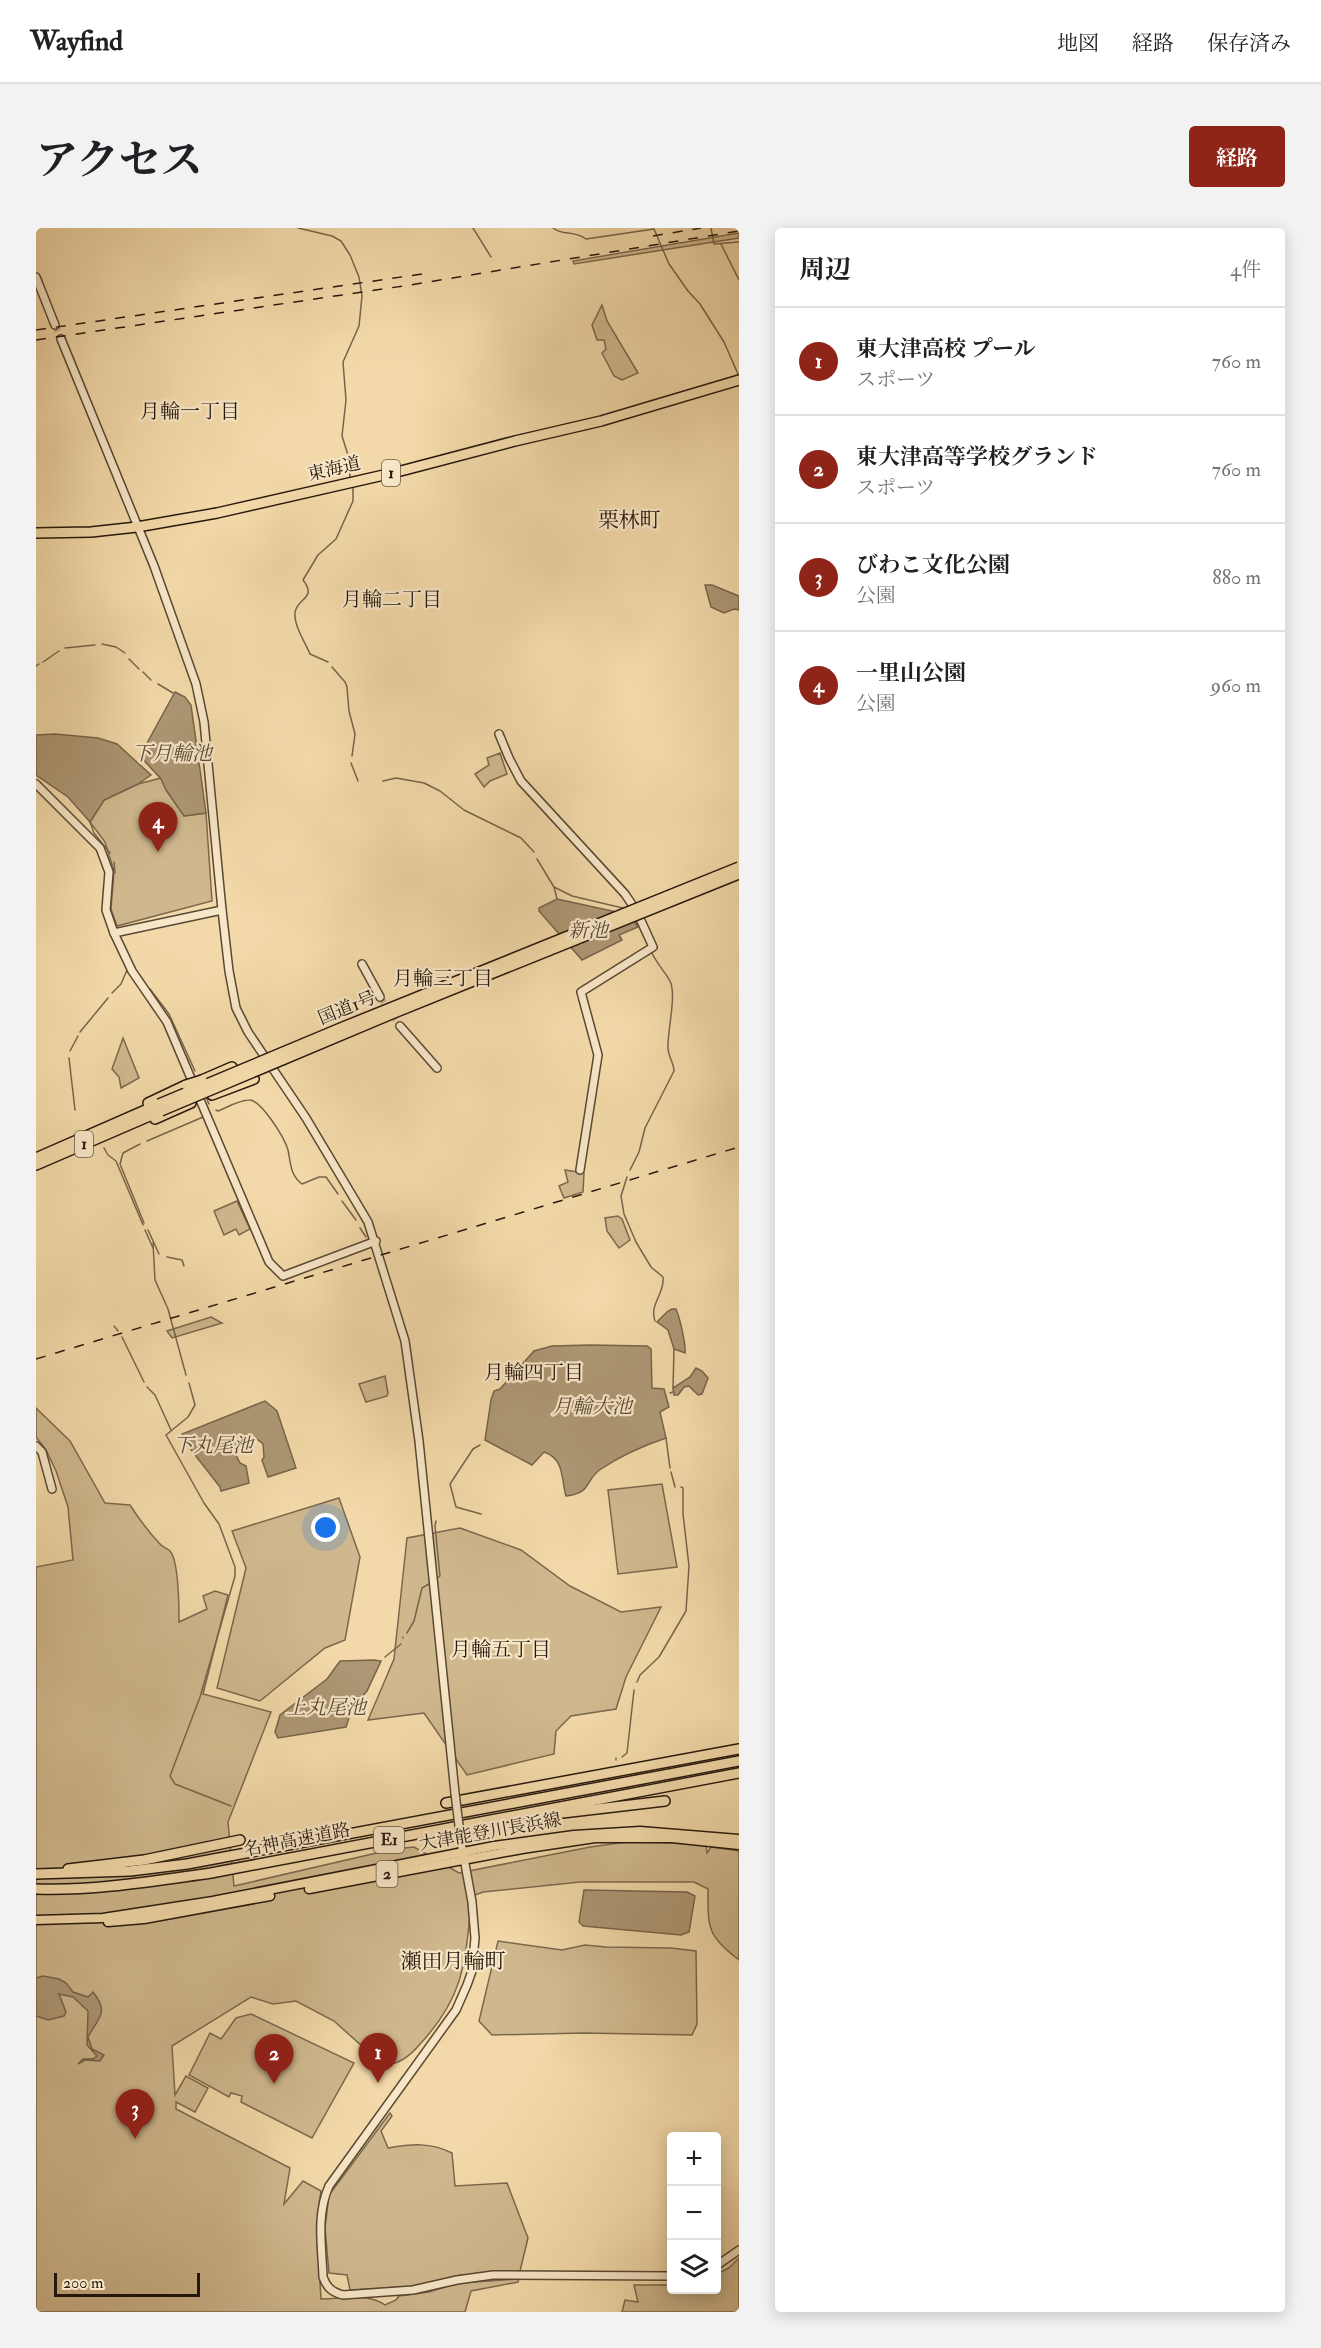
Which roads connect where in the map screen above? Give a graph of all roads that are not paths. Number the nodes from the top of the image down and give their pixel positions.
1 (36, 277) edge
2 (55, 325) tunnel mouth
3 (61, 339) tunnel mouth
4 (739, 380) edge
5 (137, 527) junction
6 (36, 533) edge
7 (499, 734) dead end
8 (36, 784) edge
9 (739, 867) edge
10 (739, 874) edge
11 (222, 910) junction
12 (114, 933) junction
13 (362, 964) dead end
14 (380, 997) tunnel mouth
15 (400, 1026) tunnel mouth
16 (232, 1067) dead end
17 (437, 1068) dead end
18 (254, 1078) dead end
19 (160, 1107) junction
20 (135, 1118) junction
21 (38, 1162) edge
22 (580, 1170) dead end
23 (36, 1172) edge
24 (376, 1241) junction
25 (36, 1446) edge
26 (52, 1489) dead end
27 (739, 1749) edge
28 (739, 1761) edge
29 (739, 1773) edge
30 (665, 1802) dead end
31 (446, 1803) dead end
32 (492, 1820) junction
33 (739, 1839) edge
34 (240, 1840) dead end
35 (739, 1845) edge
36 (463, 1856) junction
37 (36, 1869) edge
38 (36, 1874) edge
39 (36, 1889) edge
40 (36, 1922) edge
41 (739, 2250) edge
42 (721, 2263) edge
43 (667, 2276) edge

1 - 2 street
3 - 5 street
4 - 5 highway, 東海道 / 1
5 - 6 highway, 東海道 / 1
5 - 11 street
7 - 22 street
8 - 12 street
9 - 19 highway, 国道1号 / 1, bridge
10 - 19 highway, 国道1号 / 1, bridge
11 - 12 street
11 - 24 street
12 - 24 street
13 - 14 street
15 - 17 street
16 - 20 highway, bridge
18 - 20 highway
19 - 20 highway, 国道1号 / 1
20 - 21 highway, 国道1号 / 1
20 - 21 highway, 国道1号 / 1
21 - 23 highway
24 - 36 street, bridge
25 - 26 street
27 - 31 highway
28 - 38 highway, 名神高速道路 / E1
29 - 32 highway, 名神高速道路 / E1
30 - 32 highway
32 - 39 highway, 名神高速道路 / E1
33 - 36 main road, 大津能登川長浜線 / 2
34 - 37 highway
35 - 36 main road, 大津能登川長浜線 / 2
36 - 40 main road, 大津能登川長浜線 / 2
36 - 43 street
41 - 42 street

